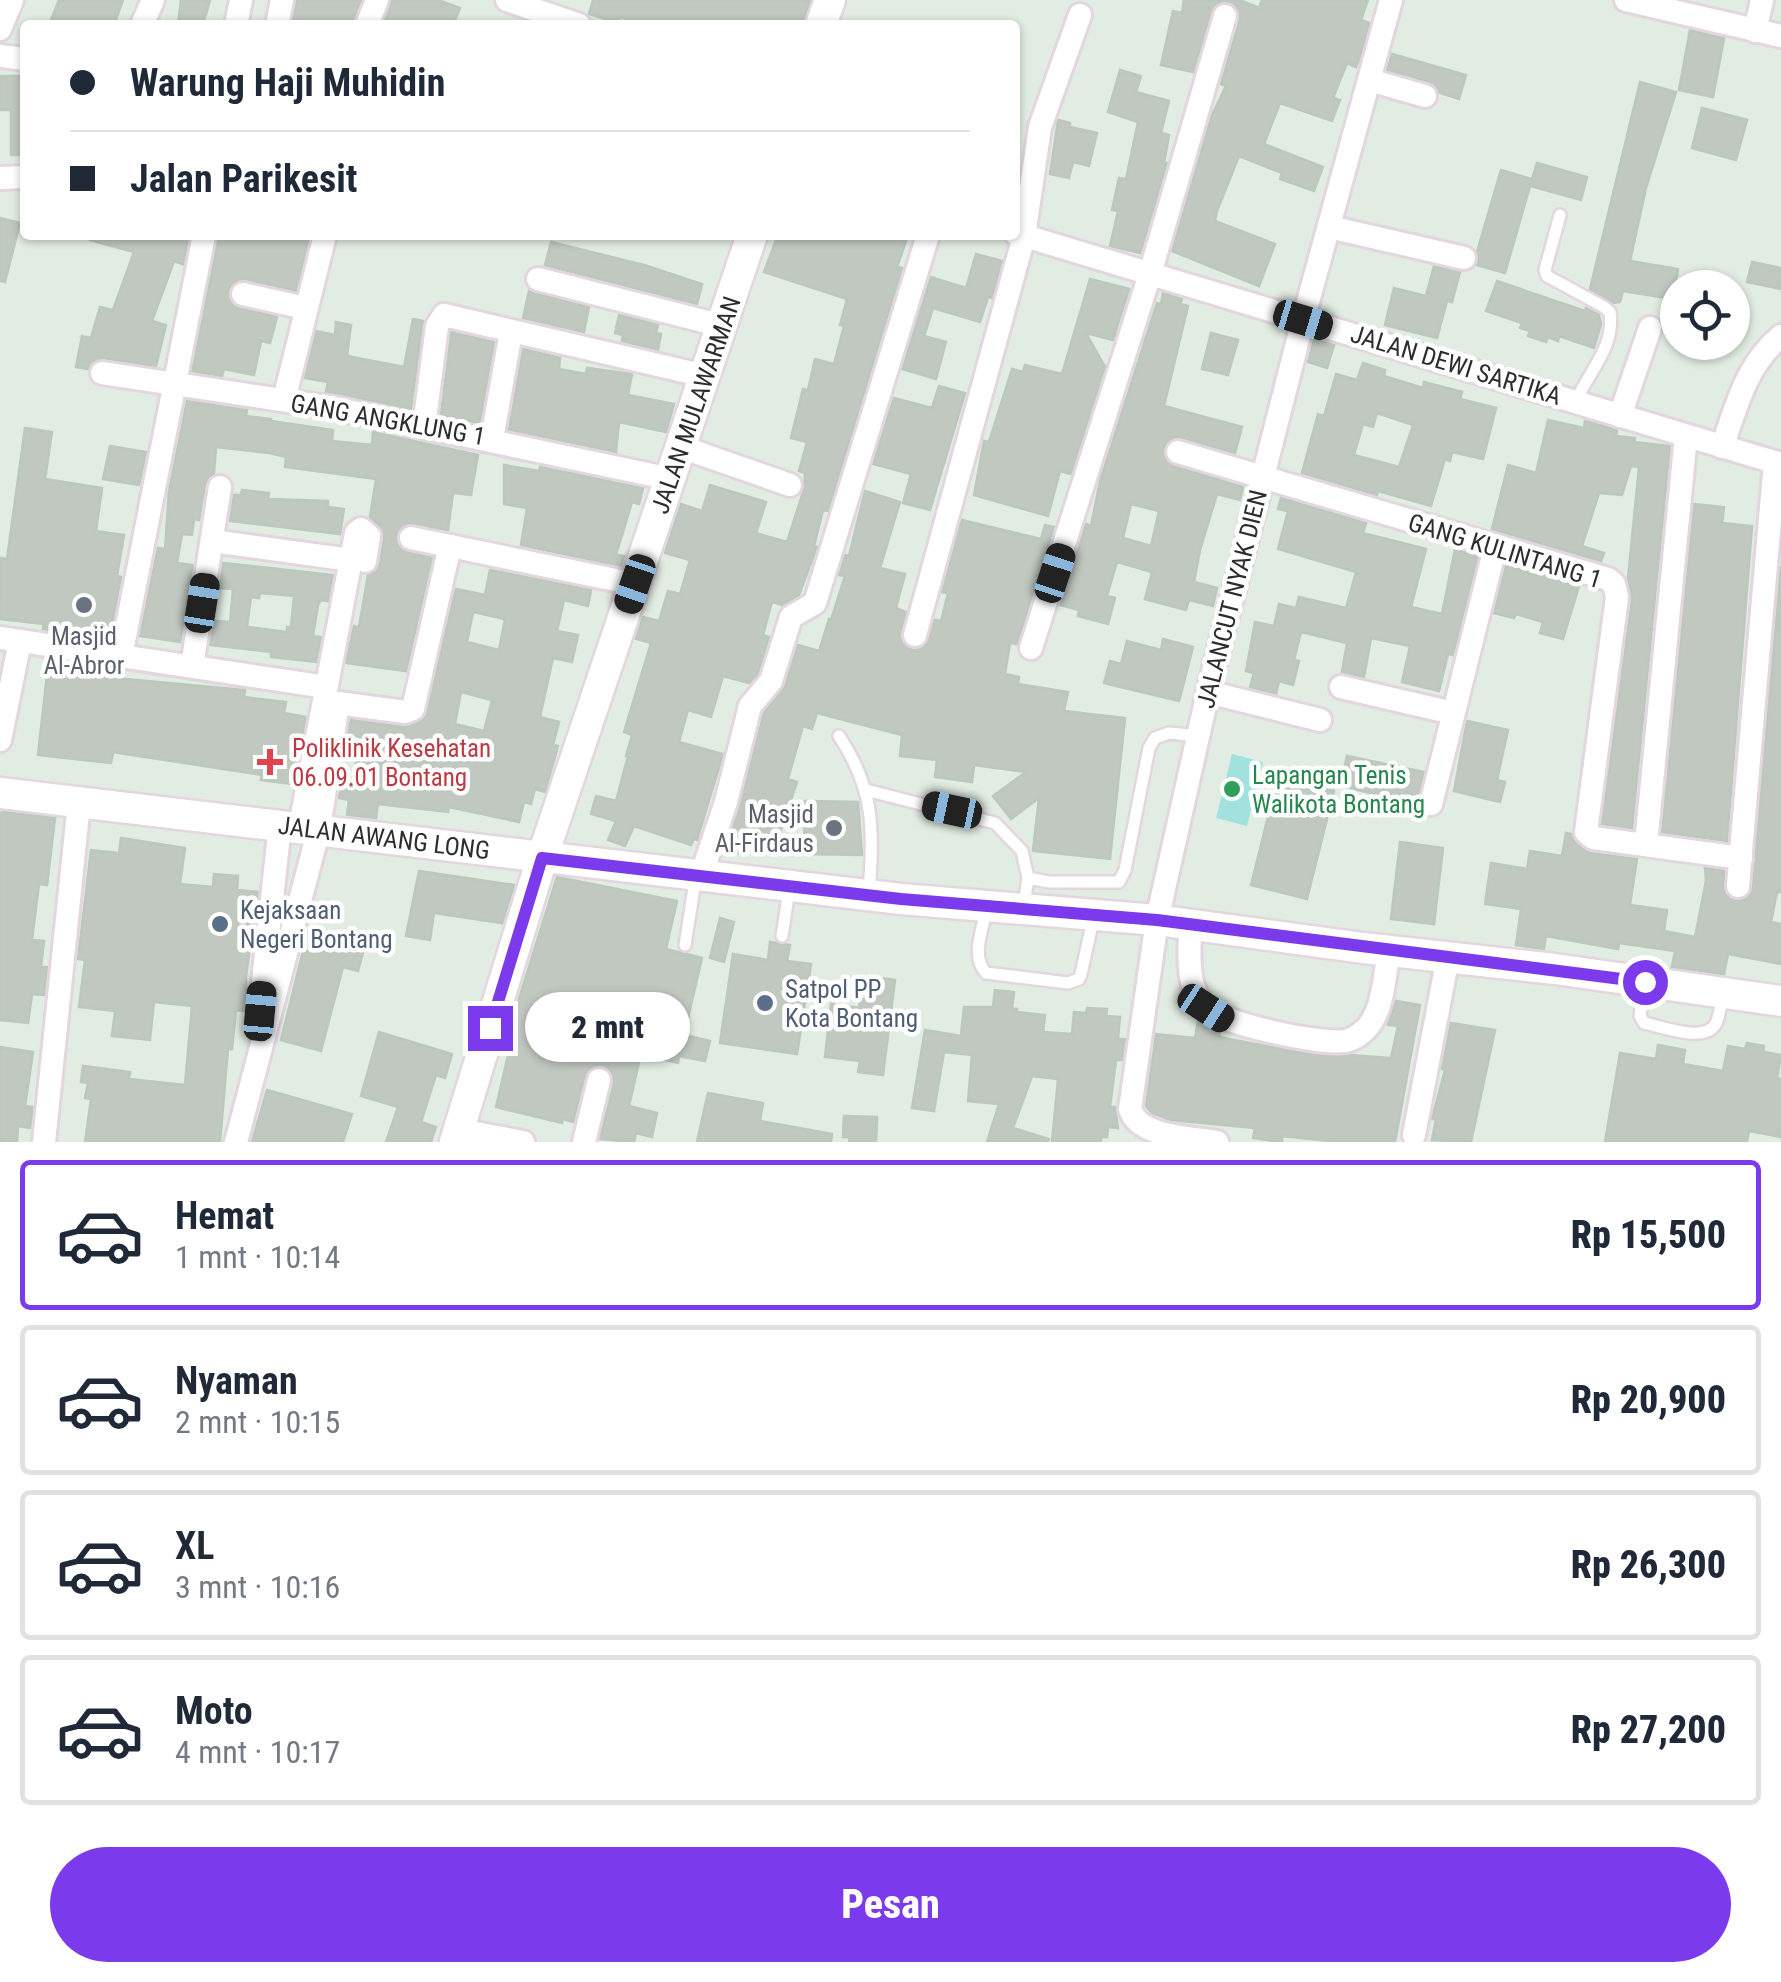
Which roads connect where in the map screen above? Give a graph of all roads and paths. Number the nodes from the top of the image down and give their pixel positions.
1 (12, 0) edge
2 (507, 0) edge
3 (1389, 0) edge
4 (1626, 0) edge
5 (1762, 0) edge
6 (546, 6) edge
7 (1080, 15) dead end
8 (1226, 16) dead end
9 (571, 20) edge
10 (0, 29) edge
11 (1755, 31) junction
12 (1781, 36) edge
13 (1369, 80) junction
14 (1425, 96) dead end
15 (1560, 216) dead end
16 (1329, 227) junction
17 (1020, 235) edge
18 (203, 240) edge
19 (325, 240) edge
20 (750, 240) edge
21 (926, 240) edge
22 (1019, 240) edge
23 (1464, 258) dead end
24 (1150, 274) junction
25 (538, 279) dead end
26 (243, 294) dead end
27 (305, 308) junction
28 (1303, 320) junction
29 (723, 326) junction
30 (1650, 328) dead end
31 (511, 332) junction
32 (1781, 336) edge
33 (102, 374) dead end
34 (705, 376) junction
35 (176, 385) junction
36 (284, 400) junction
37 (1576, 402) junction
38 (1620, 416) junction
39 (424, 427) junction
40 (1686, 436) junction
41 (492, 439) junction
42 (682, 447) junction
43 (1722, 447) junction
44 (1178, 452) dead end
45 (1778, 463) edge
46 (1263, 477) junction
47 (671, 478) junction
48 (790, 485) dead end
49 (220, 486) dead end
50 (411, 538) dead end
51 (212, 541) junction
52 (450, 546) junction
53 (1495, 548) junction
54 (635, 584) junction
55 (916, 635) dead end
56 (10, 640) edge
57 (1032, 648) dead end
58 (121, 656) junction
59 (192, 666) junction
60 (326, 687) junction
61 (1341, 687) dead end
62 (1208, 692) junction
63 (1453, 713) junction
64 (1320, 720) dead end
65 (839, 736) dead end
66 (1198, 736) junction
67 (0, 740) edge
68 (866, 790) junction
69 (0, 792) edge
70 (79, 802) junction
71 (1431, 804) dead end
72 (300, 827) junction
73 (1646, 844) junction
74 (542, 858) junction
75 (1741, 858) junction
76 (699, 876) junction
77 (1028, 878) junction
78 (790, 886) junction
79 (1738, 886) dead end
80 (869, 895) junction
81 (988, 906) junction
82 (1024, 909) junction
83 (1094, 915) junction
84 (1157, 920) junction
85 (1190, 926) junction
86 (782, 936) dead end
87 (684, 945) dead end
88 (1389, 951) junction
89 (1448, 957) junction
90 (1645, 982) junction
91 (1723, 993) junction
92 (1781, 1001) edge
93 (260, 1011) dead end
94 (600, 1080) dead end
95 (1414, 1135) dead end
96 (457, 1136) edge
97 (44, 1142) edge
98 (236, 1142) edge
99 (523, 1142) edge
100 (584, 1142) edge
101 (1217, 1142) edge

1 - 10 street
2 - 6 street
3 - 13 street, JALANCUT NYAK DIEN
4 - 11 street
5 - 11 street
6 - 9 street
7 - 17 street
8 - 24 street
11 - 12 street
13 - 14 street
13 - 16 street, JALANCUT NYAK DIEN
15 - 37 lane
16 - 23 street
16 - 28 street, JALANCUT NYAK DIEN
17 - 24 street, JALAN DEWI SARTIKA
18 - 35 street
19 - 27 street
20 - 29 street, JALAN MULAWARMAN
21 - 76 street
22 - 55 street
24 - 28 street, JALAN DEWI SARTIKA
24 - 57 street
25 - 29 street
26 - 27 street
27 - 36 street
28 - 37 street, JALAN DEWI SARTIKA
28 - 46 street, JALANCUT NYAK DIEN
29 - 34 street, JALAN MULAWARMAN
30 - 38 street
31 - 34 street
31 - 39 street
31 - 41 street
32 - 43 street
33 - 35 street, GANG ANGKLUNG 1
34 - 42 street, JALAN MULAWARMAN
35 - 36 street, GANG ANGKLUNG 1
35 - 58 street
36 - 39 street, GANG ANGKLUNG 1
37 - 38 street, JALAN DEWI SARTIKA
38 - 40 street, JALAN DEWI SARTIKA
39 - 41 street, GANG ANGKLUNG 1
40 - 43 street, JALAN DEWI SARTIKA
40 - 73 street
41 - 47 street, GANG ANGKLUNG 1
42 - 47 street, JALAN MULAWARMAN
42 - 48 street
43 - 45 street, JALAN DEWI SARTIKA
44 - 46 street, GANG KULINTANG 1
45 - 75 street
46 - 53 street, GANG KULINTANG 1
46 - 62 street, JALANCUT NYAK DIEN
47 - 54 street, JALAN MULAWARMAN
49 - 51 street
50 - 52 street
51 - 59 street
51 - 60 street
52 - 54 street
52 - 72 street
53 - 63 street
53 - 73 street, GANG KULINTANG 1
54 - 74 street, JALAN MULAWARMAN
56 - 58 street
56 - 67 street
58 - 59 street
59 - 60 street
60 - 72 street
61 - 63 street
62 - 64 street
62 - 66 street, JALANCUT NYAK DIEN
63 - 71 street
65 - 68 lane
66 - 77 lane
66 - 84 street, JALANCUT NYAK DIEN
68 - 77 lane
68 - 80 lane
69 - 70 street, JALAN AWANG LONG
70 - 72 street, JALAN AWANG LONG
70 - 97 street
72 - 74 street, JALAN AWANG LONG
72 - 93 street
72 - 98 street
73 - 75 street, GANG KULINTANG 1
74 - 76 street, JALAN AWANG LONG
74 - 96 street, JALAN MULAWARMAN
75 - 79 street
76 - 78 street, JALAN AWANG LONG
76 - 87 lane
77 - 82 lane
78 - 80 street, JALAN AWANG LONG
78 - 86 lane
80 - 81 street, JALAN AWANG LONG
81 - 82 street, JALAN AWANG LONG
81 - 83 lane
82 - 83 street, JALAN AWANG LONG
83 - 84 street, JALAN AWANG LONG
84 - 85 street, JALAN AWANG LONG
84 - 101 street, JALANCUT NYAK DIEN
85 - 88 street, JALAN AWANG LONG
85 - 88 street
88 - 89 street, JALAN AWANG LONG
89 - 90 street, JALAN AWANG LONG
89 - 95 street
90 - 91 street, JALAN AWANG LONG
90 - 91 lane
91 - 92 street, JALAN AWANG LONG
94 - 100 street
96 - 99 street

